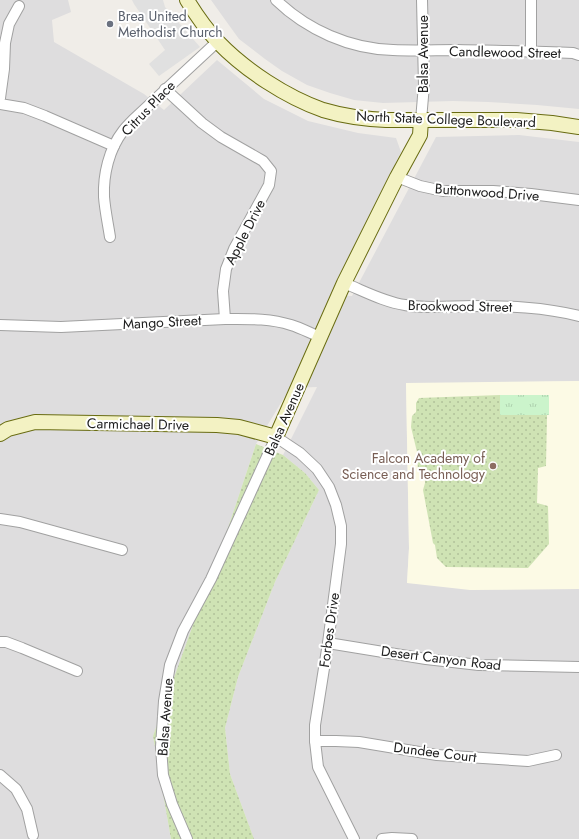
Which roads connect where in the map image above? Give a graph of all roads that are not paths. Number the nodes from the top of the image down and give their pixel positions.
1 (187, 0) edge
2 (276, 0) edge
3 (422, 0) edge
4 (531, 0) edge
5 (20, 6) dead end
6 (217, 42) junction
7 (423, 50) junction
8 (531, 51) junction
9 (579, 54) edge
10 (165, 89) junction
11 (0, 98) edge
12 (0, 104) edge
13 (421, 120) junction
14 (579, 127) edge
15 (114, 146) junction
16 (397, 177) junction
17 (579, 200) edge
18 (110, 237) dead end
19 (344, 283) junction
20 (579, 316) edge
21 (224, 319) junction
22 (0, 325) edge
23 (320, 337) junction
24 (0, 434) edge
25 (276, 437) junction
26 (0, 519) edge
27 (122, 550) dead end
28 (0, 642) edge
29 (328, 643) junction
30 (579, 667) edge
31 (77, 671) dead end
32 (315, 741) junction
33 (556, 755) dead end
34 (0, 775) edge
35 (33, 835) dead end
36 (187, 839) edge
37 (354, 839) edge
38 (382, 839) edge
39 (412, 839) edge

1 - 6 street, North State College Boulevard
2 - 7 street, Candlewood Street
3 - 7 street, Balsa Avenue
4 - 8 street
5 - 11 street
6 - 10 street, Citrus Place
6 - 13 street, North State College Boulevard
7 - 8 street, Candlewood Street
7 - 13 street, Balsa Avenue
8 - 9 street, Candlewood Street
10 - 15 street, Citrus Place
10 - 21 street, Apple Drive
12 - 15 street
13 - 14 street, North State College Boulevard
13 - 16 street, Balsa Avenue
15 - 18 street, Citrus Place
16 - 17 street, Buttonwood Drive
16 - 19 street, Balsa Avenue
19 - 20 street, Brookwood Street
19 - 23 street, Balsa Avenue
21 - 22 street, Mango Street
21 - 23 street, Mango Street
23 - 25 street, Balsa Avenue
24 - 25 street, Carmichael Drive
25 - 29 street, Forbes Drive
25 - 36 street, Balsa Avenue
26 - 27 street
28 - 31 street
29 - 30 street, Desert Canyon Road
29 - 32 street, Forbes Drive
32 - 33 street, Dundee Court
32 - 37 street, Forbes Drive
34 - 35 street
38 - 39 street

